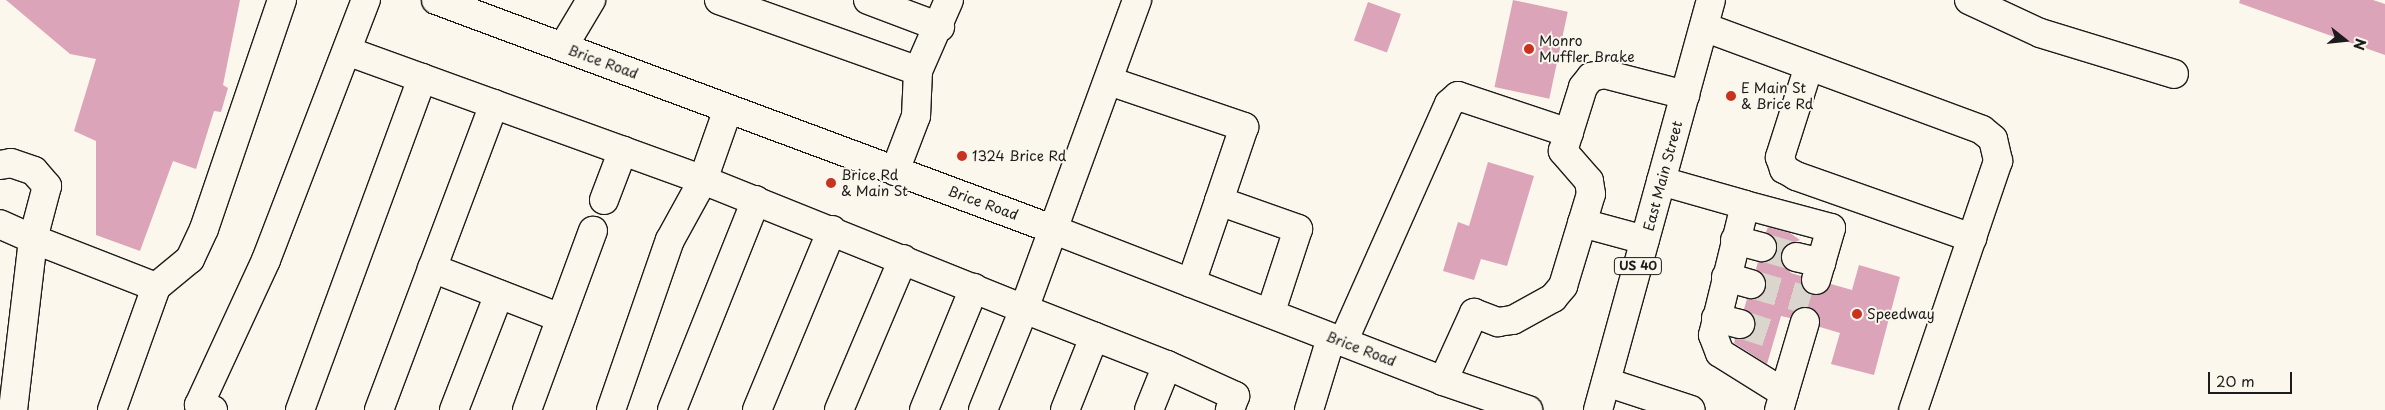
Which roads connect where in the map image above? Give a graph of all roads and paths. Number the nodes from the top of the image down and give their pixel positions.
1 (282, 0) edge
2 (366, 0) edge
3 (436, 0) edge
4 (591, 0) edge
5 (719, 0) edge
6 (868, 0) edge
7 (949, 0) edge
8 (1137, 0) edge
9 (1712, 0) edge
10 (1969, 0) edge
11 (463, 5) edge
12 (940, 27) junction
13 (1704, 27) junction
14 (563, 47) junction
15 (347, 51) junction
16 (1809, 66) junction
17 (918, 71) junction
18 (2174, 74) dead end
19 (422, 78) junction
20 (1109, 81) junction
21 (1685, 95) junction
22 (494, 104) junction
23 (728, 109) junction
24 (1569, 132) junction
25 (623, 150) junction
26 (0, 165) edge
27 (895, 171) junction
28 (703, 180) junction
29 (1661, 181) junction
30 (604, 200) dead end
31 (756, 200) junction
32 (1220, 201) junction
33 (1745, 205) junction
34 (1582, 223) junction
35 (0, 224) edge
36 (1052, 229) junction
37 (832, 230) junction
38 (593, 231) dead end
39 (1972, 238) junction
40 (33, 239) junction
41 (1645, 240) junction
42 (1735, 240) junction
43 (1762, 247) tunnel mouth
44 (903, 258) junction
45 (1811, 267) dead end
46 (432, 268) junction
47 (1191, 283) junction
48 (156, 287) junction
49 (974, 288) junction
50 (499, 294) junction
51 (1024, 308) junction
52 (1270, 314) junction
53 (561, 318) junction
54 (1793, 334) dead end
55 (1094, 337) junction
56 (1337, 340) junction
57 (10, 350) edge
58 (1168, 365) junction
59 (1443, 381) junction
60 (1606, 382) junction
61 (1781, 402) edge
62 (203, 408) edge
63 (13, 410) edge
64 (112, 410) edge
65 (300, 410) edge
66 (379, 410) edge
67 (454, 410) edge
68 (527, 410) edge
69 (611, 410) edge
70 (672, 410) edge
71 (757, 410) edge
72 (839, 410) edge
73 (924, 410) edge
74 (983, 410) edge
75 (1065, 410) edge
76 (1149, 410) edge
77 (1230, 410) edge
78 (1308, 410) edge
79 (1528, 410) edge
80 (1598, 410) edge
81 (1691, 410) edge
82 (1913, 410) edge

1 - 48 main road
2 - 15 main road
3 - 11 main road, Brice Road
4 - 14 main road
5 - 17 main road
6 - 12 main road
7 - 12 main road
8 - 20 main road
9 - 13 main road, East Main Street / US 40
10 - 18 main road
11 - 14 main road, Brice Road
12 - 17 main road
13 - 16 main road
13 - 21 main road, East Main Street / US 40
14 - 23 main road, Brice Road
15 - 19 main road
15 - 62 main road
16 - 39 main road
16 - 39 main road
17 - 27 main road
19 - 22 main road
19 - 65 main road
20 - 32 main road
20 - 36 main road
21 - 24 main road
21 - 29 main road, East Main Street / US 40
22 - 25 main road
22 - 46 main road
23 - 27 main road, Brice Road
23 - 28 main road
24 - 34 main road
24 - 56 main road
25 - 28 main road
25 - 30 main road
26 - 40 main road
27 - 36 main road, Brice Road
28 - 31 main road
28 - 69 main road
29 - 33 main road
29 - 41 main road, East Main Street / US 40
31 - 37 main road
31 - 70 main road
32 - 47 main road
32 - 52 main road
33 - 42 main road
33 - 45 main road
34 - 41 main road
34 - 59 main road
35 - 40 main road
36 - 47 main road, Brice Road
36 - 51 main road
37 - 44 main road
37 - 71 main road
38 - 53 main road
39 - 82 main road
40 - 48 main road
40 - 57 main road
41 - 60 main road, East Main Street / US 40
42 - 43 main road
42 - 61 main road
44 - 49 main road
44 - 72 main road
46 - 50 main road
46 - 66 main road
47 - 52 main road, Brice Road
48 - 64 main road
49 - 51 main road
49 - 73 main road
50 - 53 main road
50 - 67 main road
51 - 55 main road
51 - 74 main road
52 - 56 main road, Brice Road
53 - 68 main road
54 - 61 main road
55 - 58 main road
55 - 75 main road
56 - 59 main road, Brice Road
56 - 78 main road
57 - 63 main road
58 - 76 main road
58 - 77 main road
59 - 79 main road, Brice Road
60 - 80 main road, East Main Street / US 40
60 - 81 main road

